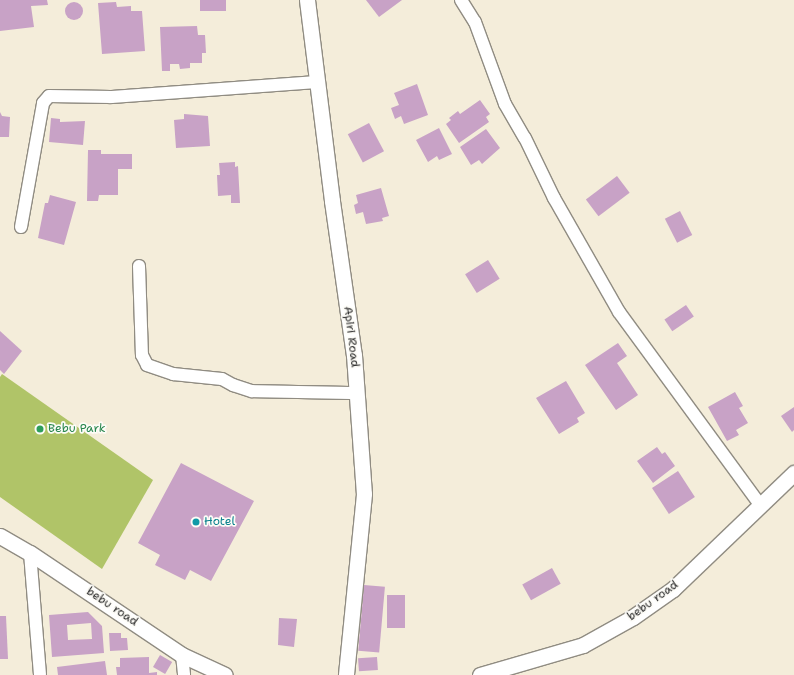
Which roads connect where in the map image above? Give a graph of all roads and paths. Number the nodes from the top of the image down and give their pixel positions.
1 (307, 0) edge
2 (461, 0) edge
3 (317, 82) junction
4 (21, 227) dead end
5 (139, 266) dead end
6 (357, 392) junction
7 (794, 473) edge
8 (761, 506) junction
9 (0, 536) edge
10 (30, 553) junction
11 (182, 655) junction
12 (40, 675) edge
13 (184, 675) edge
14 (225, 675) edge
15 (346, 675) edge
16 (480, 675) edge

1 - 3 street, Apiri Road
2 - 8 street
3 - 4 street
3 - 6 street, Apiri Road
5 - 6 street
6 - 15 street, Apiri Road
7 - 8 street, bebu road
8 - 16 street, bebu road
9 - 10 street, bebu road
10 - 11 street, bebu road
10 - 12 street
11 - 13 street
11 - 14 street, bebu road

